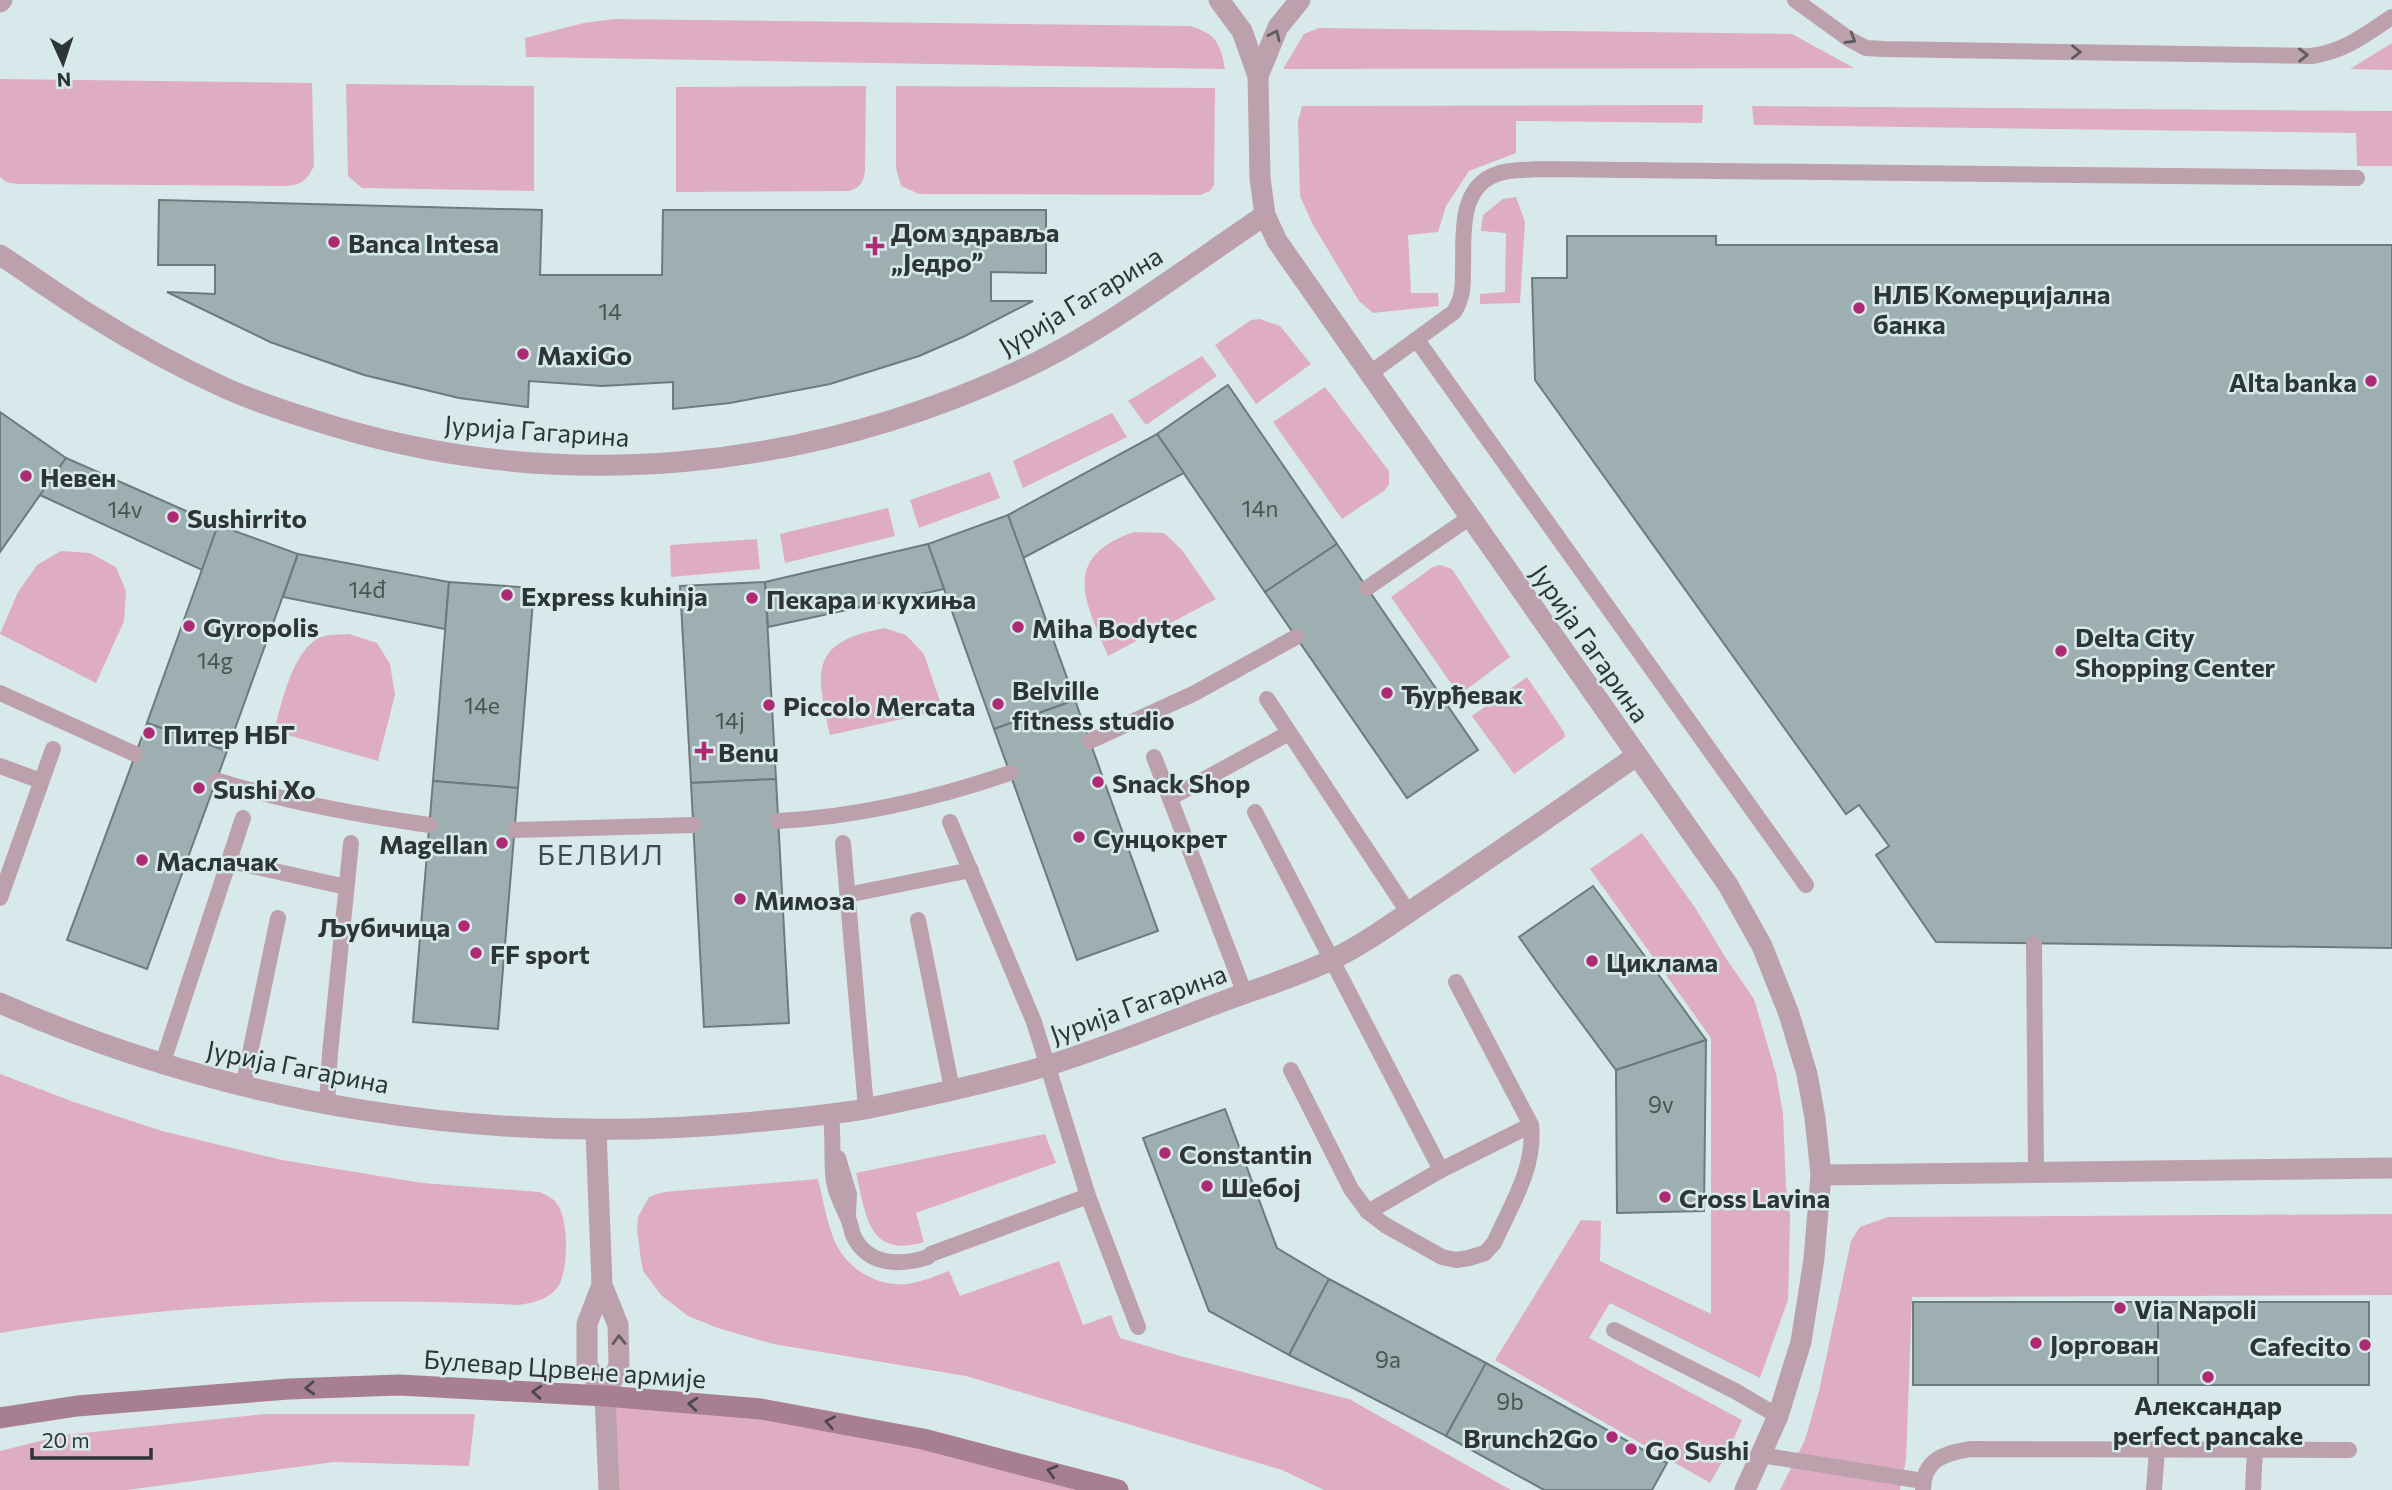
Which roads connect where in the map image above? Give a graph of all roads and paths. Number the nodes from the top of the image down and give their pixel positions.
1 (1219, 0) edge
2 (1300, 0) edge
3 (1795, 0) edge
4 (2392, 16) edge
5 (1258, 76) junction
6 (2357, 178) dead end
7 (1265, 215) junction
8 (0, 255) edge
9 (1417, 340) junction
10 (1369, 374) junction
11 (1469, 518) junction
12 (1367, 588) dead end
13 (1296, 637) dead end
14 (0, 694) edge
15 (1267, 699) dead end
16 (1289, 733) junction
17 (1090, 741) dead end
18 (53, 749) dead end
19 (135, 754) dead end
20 (1636, 756) junction
21 (1154, 757) dead end
22 (0, 766) edge
23 (1010, 773) dead end
24 (216, 780) dead end
25 (41, 781) junction
26 (1170, 798) junction
27 (1255, 812) dead end
28 (243, 818) dead end
29 (778, 821) dead end
30 (950, 822) dead end
31 (429, 825) dead end
32 (693, 825) dead end
33 (514, 830) dead end
34 (843, 842) dead end
35 (351, 843) dead end
36 (230, 861) junction
37 (971, 870) junction
38 (1805, 885) dead end
39 (346, 887) junction
40 (847, 895) junction
41 (0, 898) edge
42 (1408, 912) junction
43 (278, 918) dead end
44 (918, 920) dead end
45 (2034, 944) dead end
46 (1331, 960) junction
47 (1456, 982) dead end
48 (1245, 993) junction
49 (0, 1003) edge
50 (162, 1065) junction
51 (1046, 1066) junction
52 (1291, 1069) dead end
53 (243, 1087) junction
54 (952, 1089) junction
55 (327, 1104) junction
56 (866, 1108) junction
57 (831, 1114) junction
58 (1531, 1125) junction
59 (596, 1130) junction
60 (2392, 1168) edge
61 (1441, 1170) junction
62 (2036, 1172) junction
63 (1821, 1175) junction
64 (1088, 1196) junction
65 (1368, 1212) junction
66 (602, 1285) junction
67 (1138, 1327) dead end
68 (1614, 1330) dead end
69 (605, 1396) junction
70 (1778, 1416) junction
71 (0, 1418) edge
72 (2157, 1448) junction
73 (2255, 1449) junction
74 (2349, 1450) dead end
75 (1761, 1455) junction
76 (1923, 1486) edge
77 (609, 1490) edge
78 (1118, 1490) edge
79 (1745, 1490) edge
80 (2154, 1490) edge
81 (2253, 1490) edge

1 - 5 street, Јурија Гагарина
5 -> 2 street, Јурија Гагарина
3 -> 4 lane
5 - 7 street, Јурија Гагарина
6 - 9 lane
7 - 8 street, Јурија Гагарина
7 - 10 street, Јурија Гагарина
9 - 10 lane
9 - 38 lane
10 - 11 street, Јурија Гагарина
11 - 12 lane
11 - 20 street, Јурија Гагарина
13 - 17 lane
14 - 19 lane
15 - 16 lane
16 - 26 lane
16 - 42 lane
18 - 25 lane
20 - 42 street, Јурија Гагарина
20 - 63 street, Јурија Гагарина
21 - 26 lane
22 - 25 lane
23 - 29 lane
24 - 31 lane
25 - 41 lane
26 - 48 lane
27 - 46 lane
28 - 36 lane
30 - 37 lane
32 - 33 lane
34 - 40 lane
35 - 39 lane
36 - 39 lane
36 - 50 lane
37 - 40 lane
37 - 51 lane
39 - 55 lane
40 - 56 lane
42 - 46 street, Јурија Гагарина
43 - 53 lane
44 - 54 lane
45 - 62 lane
46 - 48 street, Јурија Гагарина
46 - 61 lane
47 - 58 lane
48 - 51 street, Јурија Гагарина
49 - 50 street, Јурија Гагарина
50 - 53 street, Јурија Гагарина
51 - 54 street, Јурија Гагарина
51 - 64 lane
52 - 65 lane
53 - 55 street, Јурија Гагарина
54 - 56 street, Јурија Гагарина
55 - 59 street, Јурија Гагарина
56 - 57 street, Јурија Гагарина
57 - 59 street, Јурија Гагарина
57 - 64 lane
58 - 61 lane
58 - 65 lane
59 - 66 street
60 - 62 street
61 - 65 lane
62 - 63 street
63 - 70 street
64 - 67 lane
69 -> 66 street
66 - 69 street
68 - 70 lane
69 -> 71 street, Булевар Црвене армије
69 - 77 street
78 -> 69 street, Булевар Црвене армије
70 - 75 street
72 - 73 lane
72 - 76 lane
72 - 80 lane
73 - 74 lane
73 - 81 lane
75 - 76 lane
75 - 79 street

